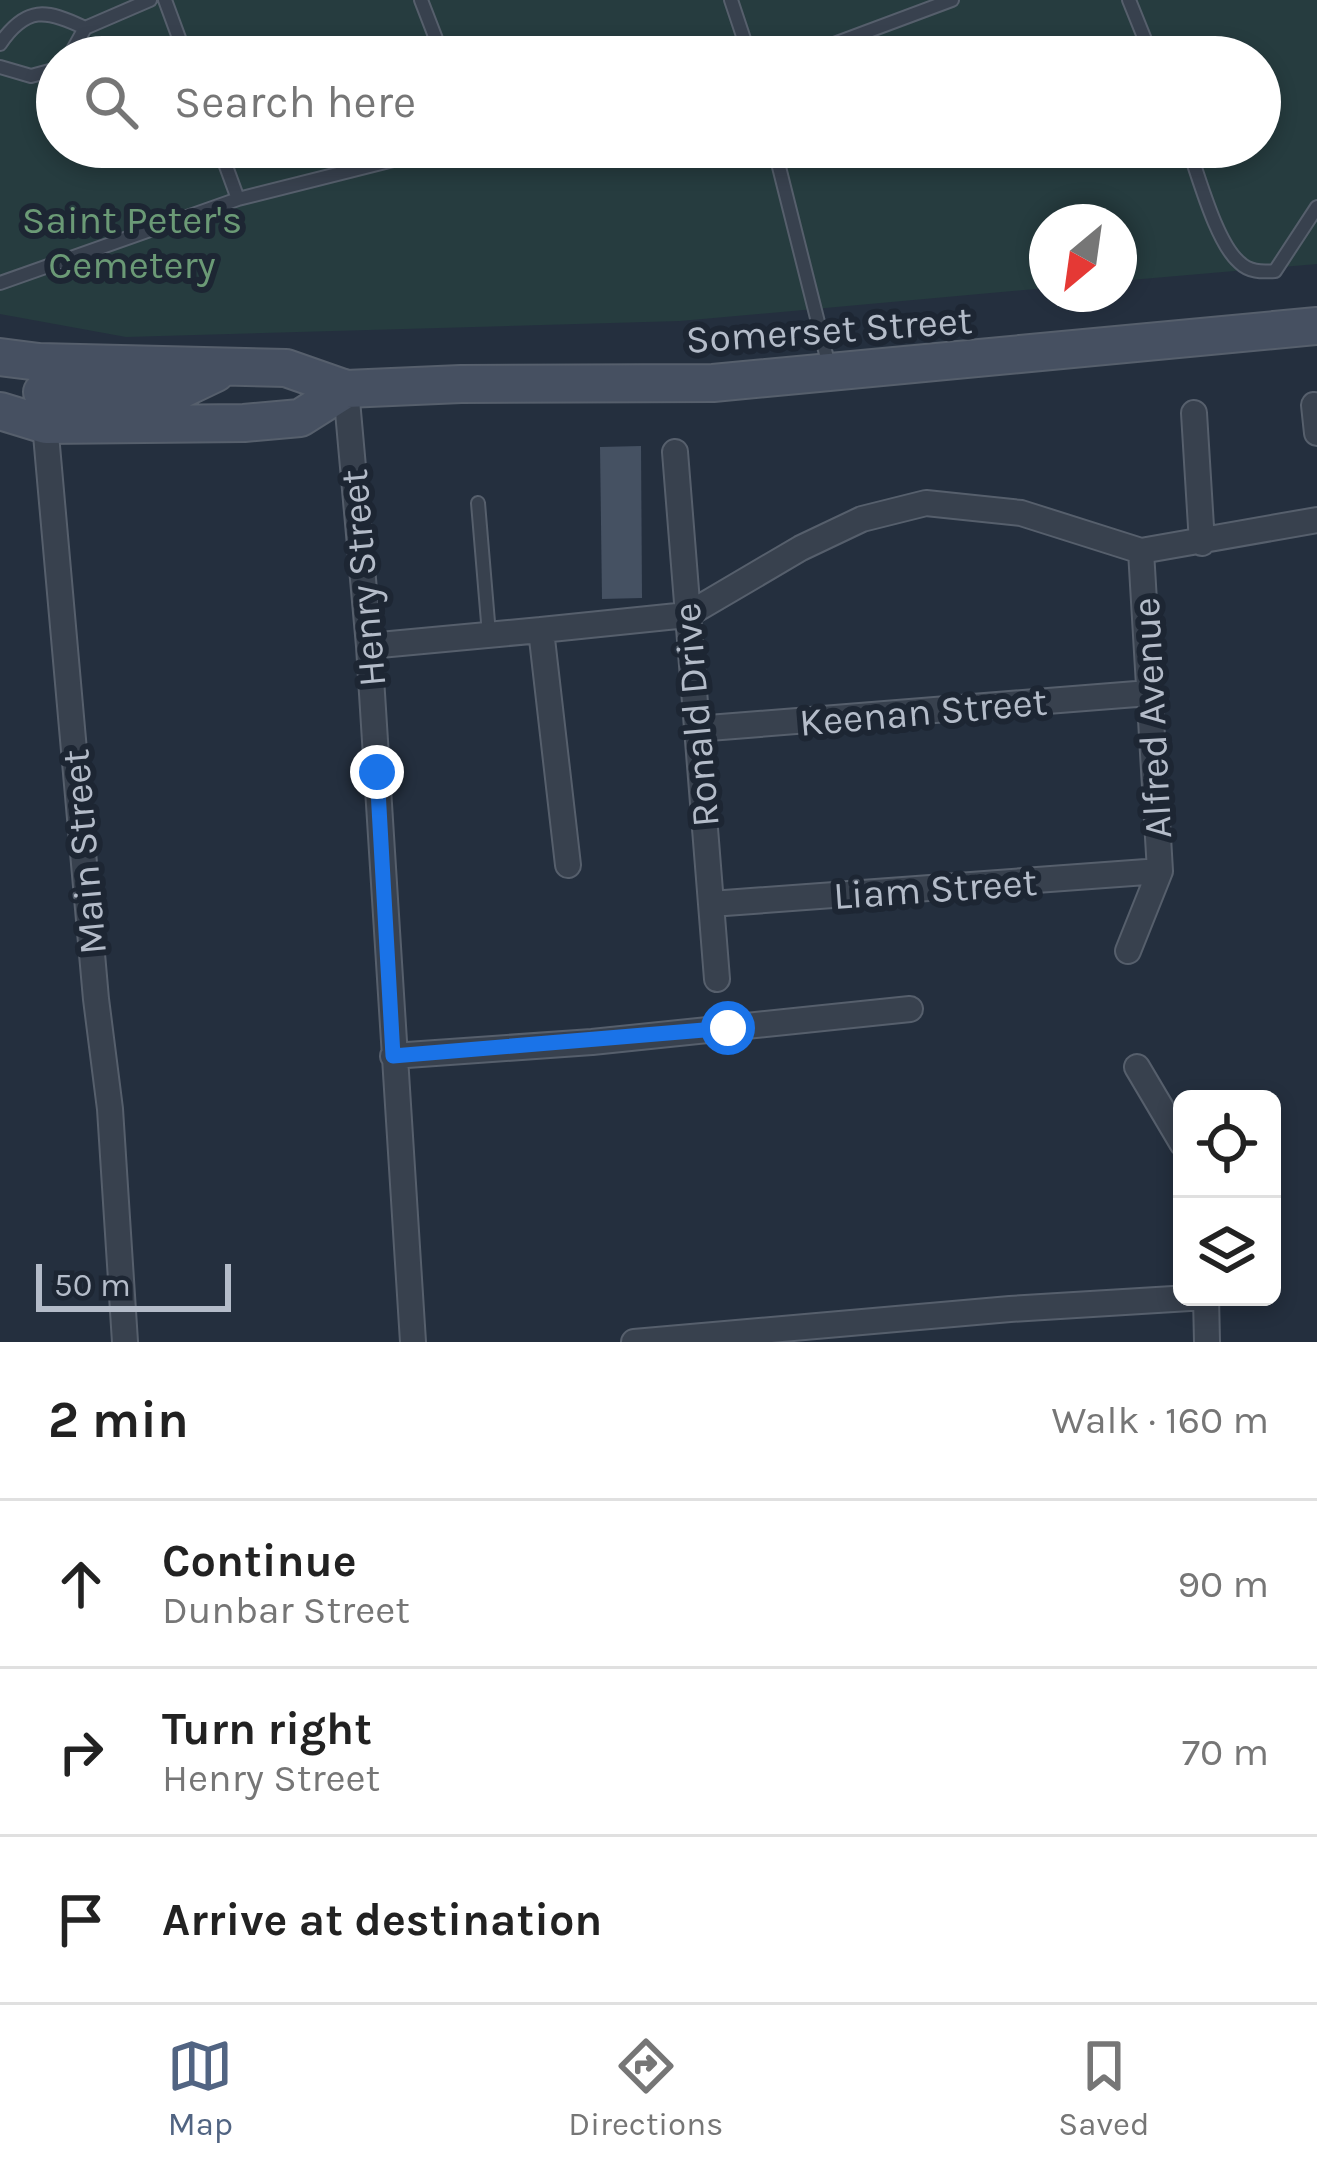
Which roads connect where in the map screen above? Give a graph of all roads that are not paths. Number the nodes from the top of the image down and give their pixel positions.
1 (150, 0) edge
2 (166, 0) edge
3 (422, 0) edge
4 (730, 0) edge
5 (952, 0) edge
6 (1130, 0) edge
7 (85, 28) junction
8 (81, 36) edge
9 (179, 36) edge
10 (435, 36) edge
11 (743, 36) edge
12 (855, 36) edge
13 (1144, 36) edge
14 (0, 44) edge
15 (0, 67) edge
16 (36, 76) edge
17 (227, 168) edge
18 (361, 168) edge
19 (779, 168) edge
20 (1196, 168) edge
21 (238, 199) junction
22 (1317, 207) edge
23 (0, 283) edge
24 (1317, 326) edge
25 (0, 356) edge
26 (831, 373) junction
27 (346, 389) junction
28 (42, 393) junction
29 (0, 399) edge
30 (1314, 405) edge
31 (0, 411) edge
32 (1194, 413) dead end
33 (1317, 433) edge
34 (0, 435) edge
35 (674, 452) dead end
36 (478, 503) dead end
37 (1317, 520) edge
38 (1202, 542) junction
39 (1142, 551) junction
40 (687, 615) junction
41 (541, 630) junction
42 (489, 635) junction
43 (369, 646) junction
44 (1150, 693) junction
45 (696, 729) junction
46 (568, 865) dead end
47 (1160, 871) junction
48 (711, 904) junction
49 (1128, 951) dead end
50 (717, 979) dead end
51 (910, 1009) dead end
52 (393, 1056) junction
53 (1137, 1067) dead end
54 (1173, 1128) edge
55 (1173, 1299) edge
56 (1206, 1306) edge
57 (125, 1342) edge
58 (413, 1342) edge
59 (634, 1342) edge
60 (1207, 1342) edge

1 - 7 lane
2 - 9 lane
3 - 10 lane
4 - 11 lane
5 - 12 lane
6 - 13 lane
7 - 8 lane
7 - 14 lane
15 - 16 lane
17 - 21 lane
18 - 21 lane
19 - 26 lane
20 - 22 lane
21 - 23 lane
24 - 26 main road, Somerset Street
25 - 28 main road
26 - 27 main road, Somerset Street
27 - 28 main road, Somerset Street
27 - 28 main road, Somerset Street
27 - 43 street, Henry Street
28 - 29 street, Somerset Street
28 - 31 main road
28 - 34 street, Somerset Street
28 - 57 street, Main Street
30 - 33 street
32 - 38 street
35 - 40 street, Ronald Drive
36 - 42 lane
37 - 38 street
38 - 39 street
39 - 40 street
39 - 44 street, Alfred Avenue
40 - 41 street
40 - 45 street, Ronald Drive
41 - 42 street
41 - 46 street
42 - 43 street
43 - 52 street, Henry Street
44 - 45 street, Keenan Street
44 - 47 street, Alfred Avenue
45 - 48 street, Ronald Drive
47 - 48 street, Liam Street
47 - 49 street, Alfred Avenue
48 - 50 street, Ronald Drive
51 - 52 street
52 - 58 street, Henry Street
53 - 54 street
55 - 59 street
56 - 60 street

